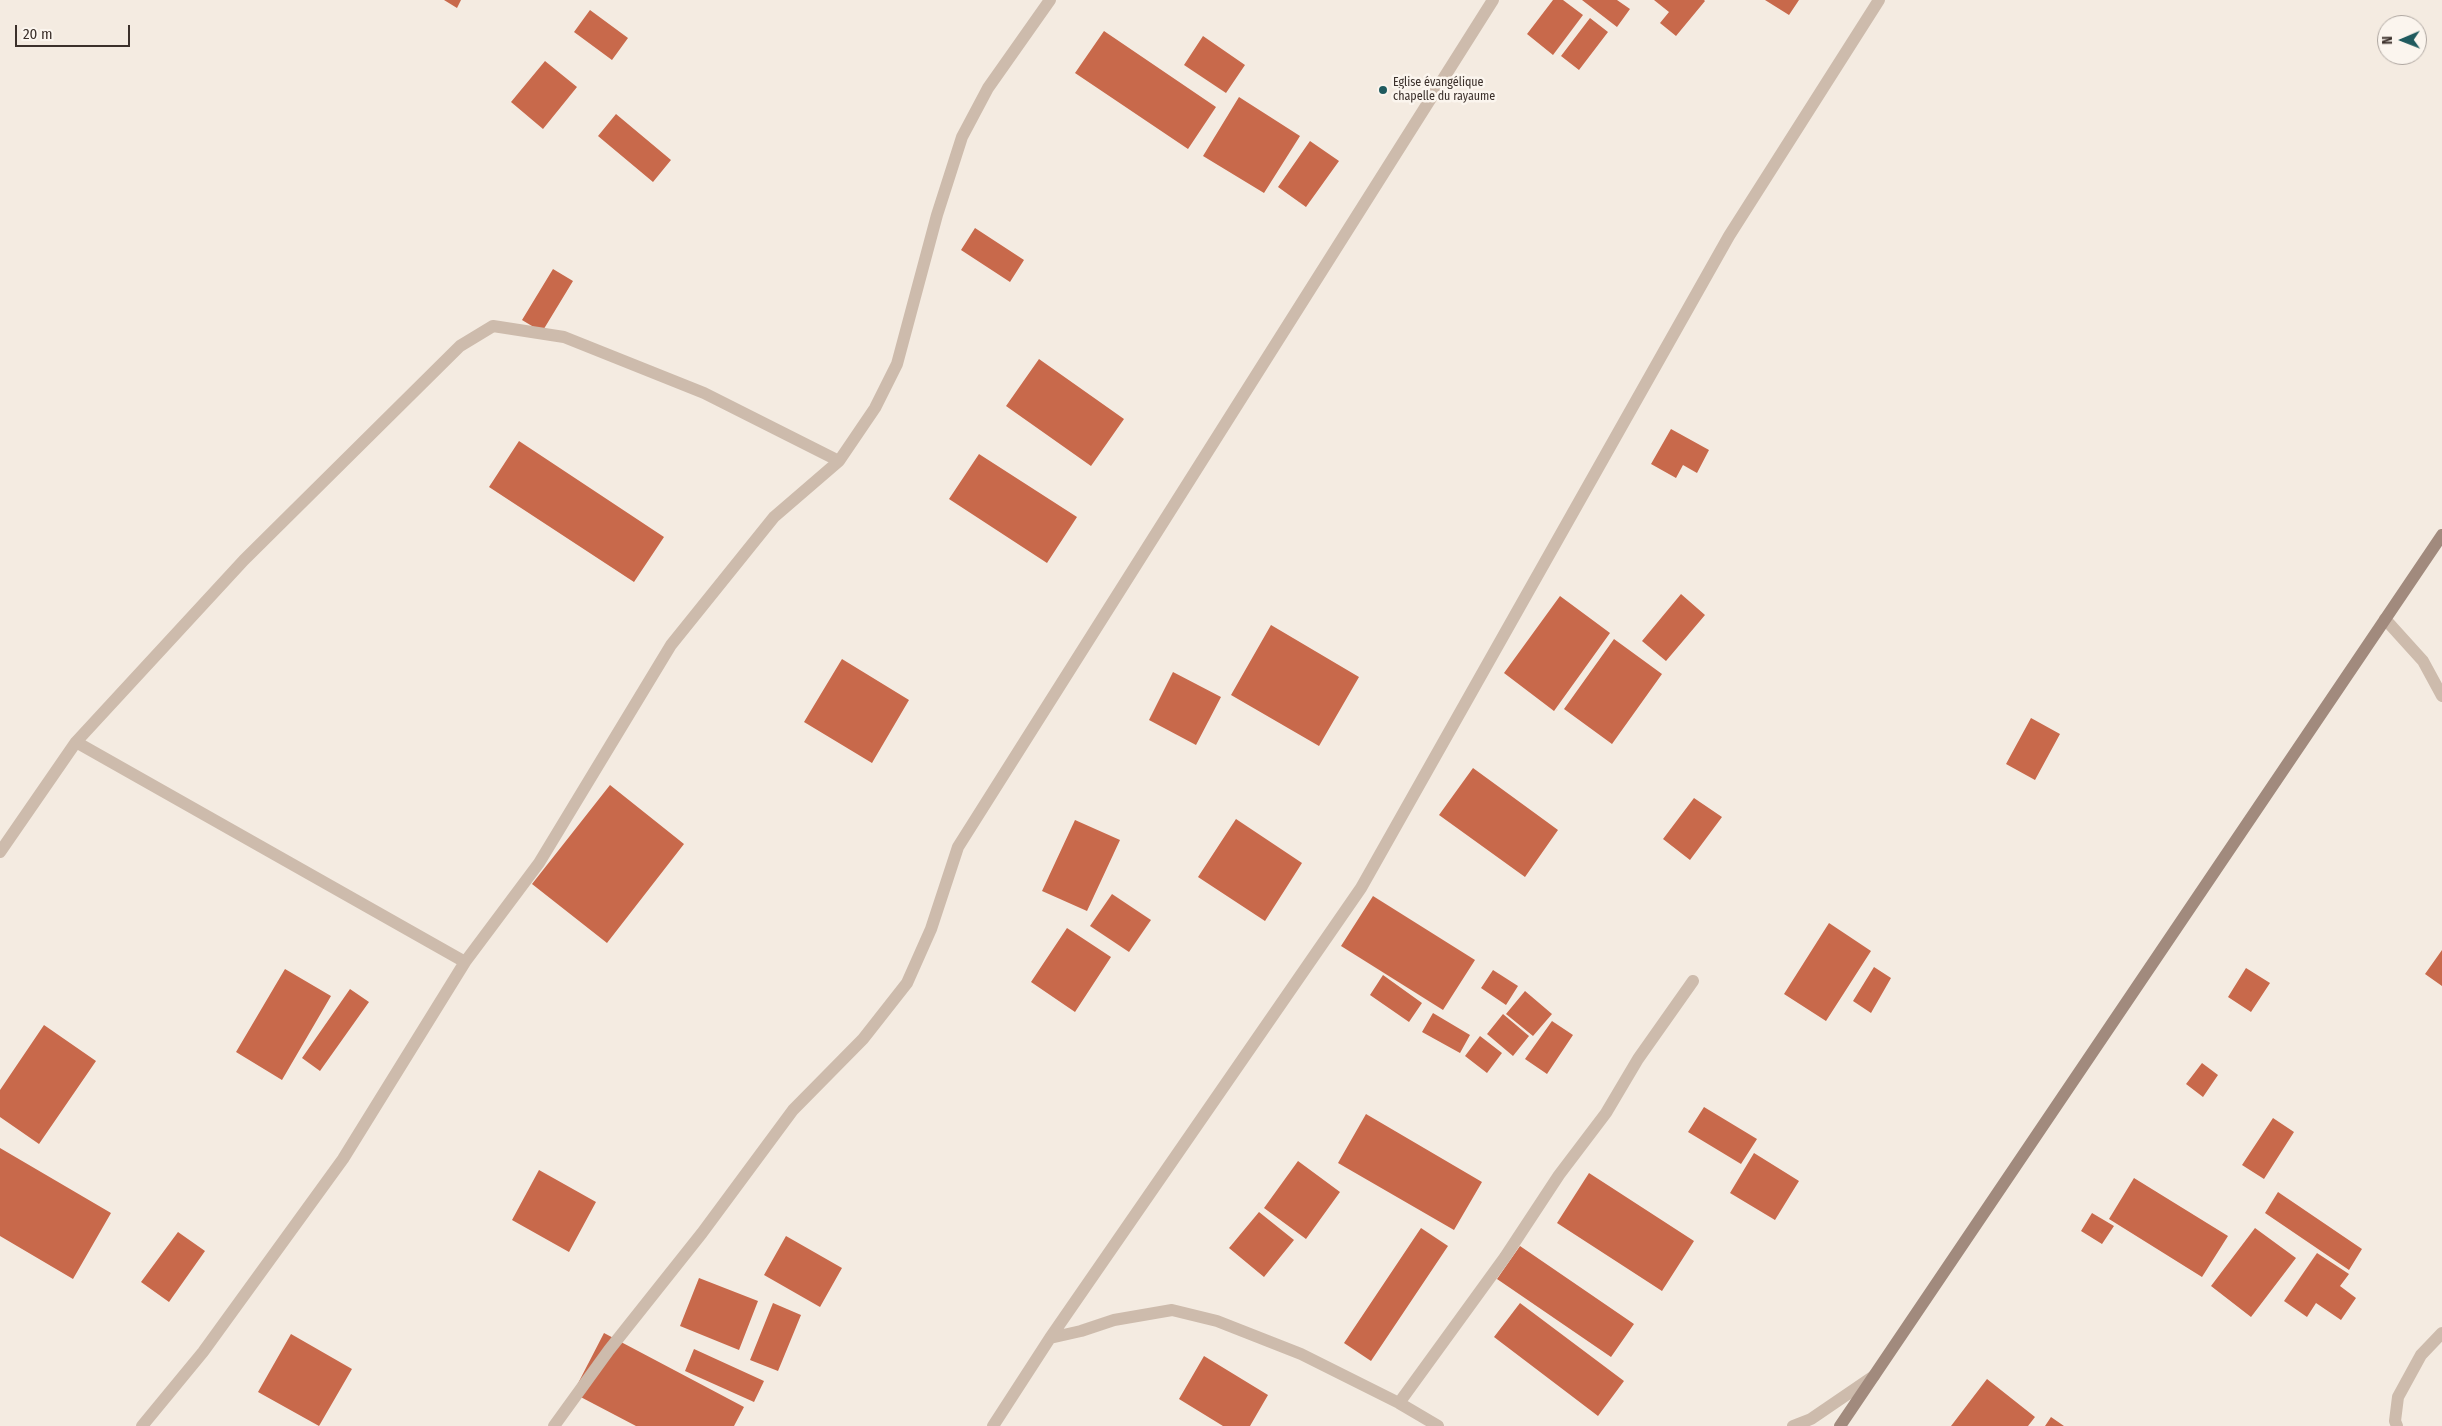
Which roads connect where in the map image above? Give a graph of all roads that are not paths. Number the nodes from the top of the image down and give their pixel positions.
1 (1050, 0) edge
2 (1494, 0) edge
3 (1878, 0) edge
4 (839, 461) junction
5 (2442, 535) edge
6 (2385, 619) junction
7 (2442, 696) edge
8 (76, 742) junction
9 (0, 852) edge
10 (465, 962) junction
11 (1693, 981) dead end
12 (2442, 1333) edge
13 (1050, 1338) junction
14 (1874, 1376) junction
15 (1399, 1403) junction
16 (1419, 1421) edge
17 (142, 1426) edge
18 (554, 1426) edge
19 (993, 1426) edge
20 (1438, 1426) edge
21 (1793, 1426) edge
22 (1840, 1426) edge
23 (2397, 1426) edge

1 - 4 street
2 - 18 street
3 - 13 street
4 - 8 street
4 - 10 street
5 - 6 street
6 - 7 street
6 - 14 street
8 - 9 street
8 - 10 street
10 - 17 street
11 - 15 street
12 - 23 street
13 - 15 street
13 - 19 street
14 - 21 street
14 - 22 street
15 - 16 street
16 - 20 street

